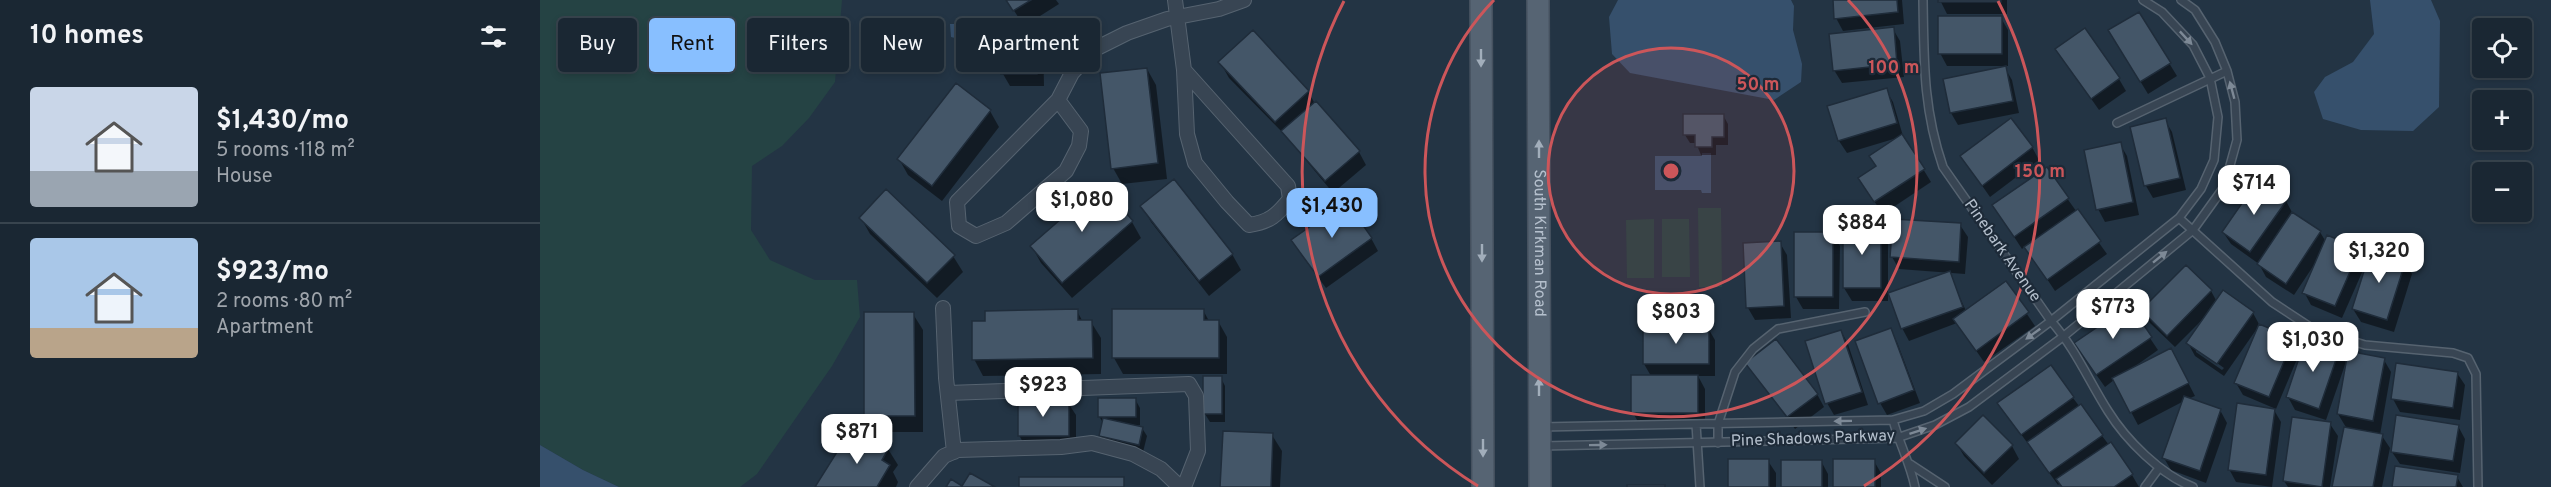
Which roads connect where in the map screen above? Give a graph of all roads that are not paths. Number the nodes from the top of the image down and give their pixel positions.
1 (1175, 0) edge
2 (1244, 0) edge
3 (1481, 0) edge
4 (1538, 0) edge
5 (1923, 0) edge
6 (2143, 0) edge
7 (2181, 0) edge
8 (1178, 17) junction
9 (1184, 70) junction
10 (2227, 71) junction
11 (2210, 78) junction
12 (1058, 100) junction
13 (2117, 123) dead end
14 (2179, 218) junction
15 (2193, 230) junction
16 (943, 308) dead end
17 (1865, 312) dead end
18 (2051, 321) junction
19 (2064, 336) junction
20 (948, 393) junction
21 (1893, 420) junction
22 (1696, 424) junction
23 (1718, 424) junction
24 (1539, 436) junction
25 (1897, 438) junction
26 (1697, 443) junction
27 (1718, 443) junction
28 (954, 452) junction
29 (1910, 464) junction
30 (2159, 468) junction
31 (917, 487) edge
32 (1182, 487) edge
33 (1483, 487) edge
34 (1540, 487) edge
35 (1700, 487) edge
36 (1915, 487) edge
37 (1945, 487) edge
38 (2145, 487) edge
39 (2193, 487) edge
40 (2478, 487) edge

1 - 8 street
2 - 8 street
3 -> 33 main road
24 -> 4 main road, South Kirkman Road
5 - 18 lane, Pinebark Avenue
6 -> 11 lane, Pine Shadows Parkway
7 - 10 lane, Pine Shadows Parkway
8 - 9 street
8 - 12 street
9 - 9 street
10 - 11 lane
15 -> 10 lane, Pine Shadows Parkway
11 - 13 lane
11 - 14 lane, Pine Shadows Parkway
12 - 12 street
14 - 15 lane
14 - 18 lane, Pine Shadows Parkway
19 -> 15 lane, Pine Shadows Parkway
15 - 40 lane
16 - 20 street
17 - 23 lane
18 - 19 lane, Pinebark Avenue
18 -> 21 lane, Pine Shadows Parkway
25 -> 19 lane, Pine Shadows Parkway
19 - 30 lane, Pinebark Avenue
20 - 28 street
20 - 32 street
21 -> 23 lane, Pine Shadows Parkway
21 - 25 lane
22 - 23 lane, Pine Shadows Parkway
22 - 24 lane, Pine Shadows Parkway
22 - 26 lane
23 - 27 lane
24 -> 26 lane, Pine Shadows Parkway
24 - 34 main road, South Kirkman Road
25 - 27 lane, Pine Shadows Parkway
25 - 29 lane
26 - 27 lane, Pine Shadows Parkway
26 - 35 lane
28 - 31 street
28 - 32 street
29 - 36 lane
29 - 37 lane
30 - 38 lane
30 - 39 lane, Pinebark Avenue

